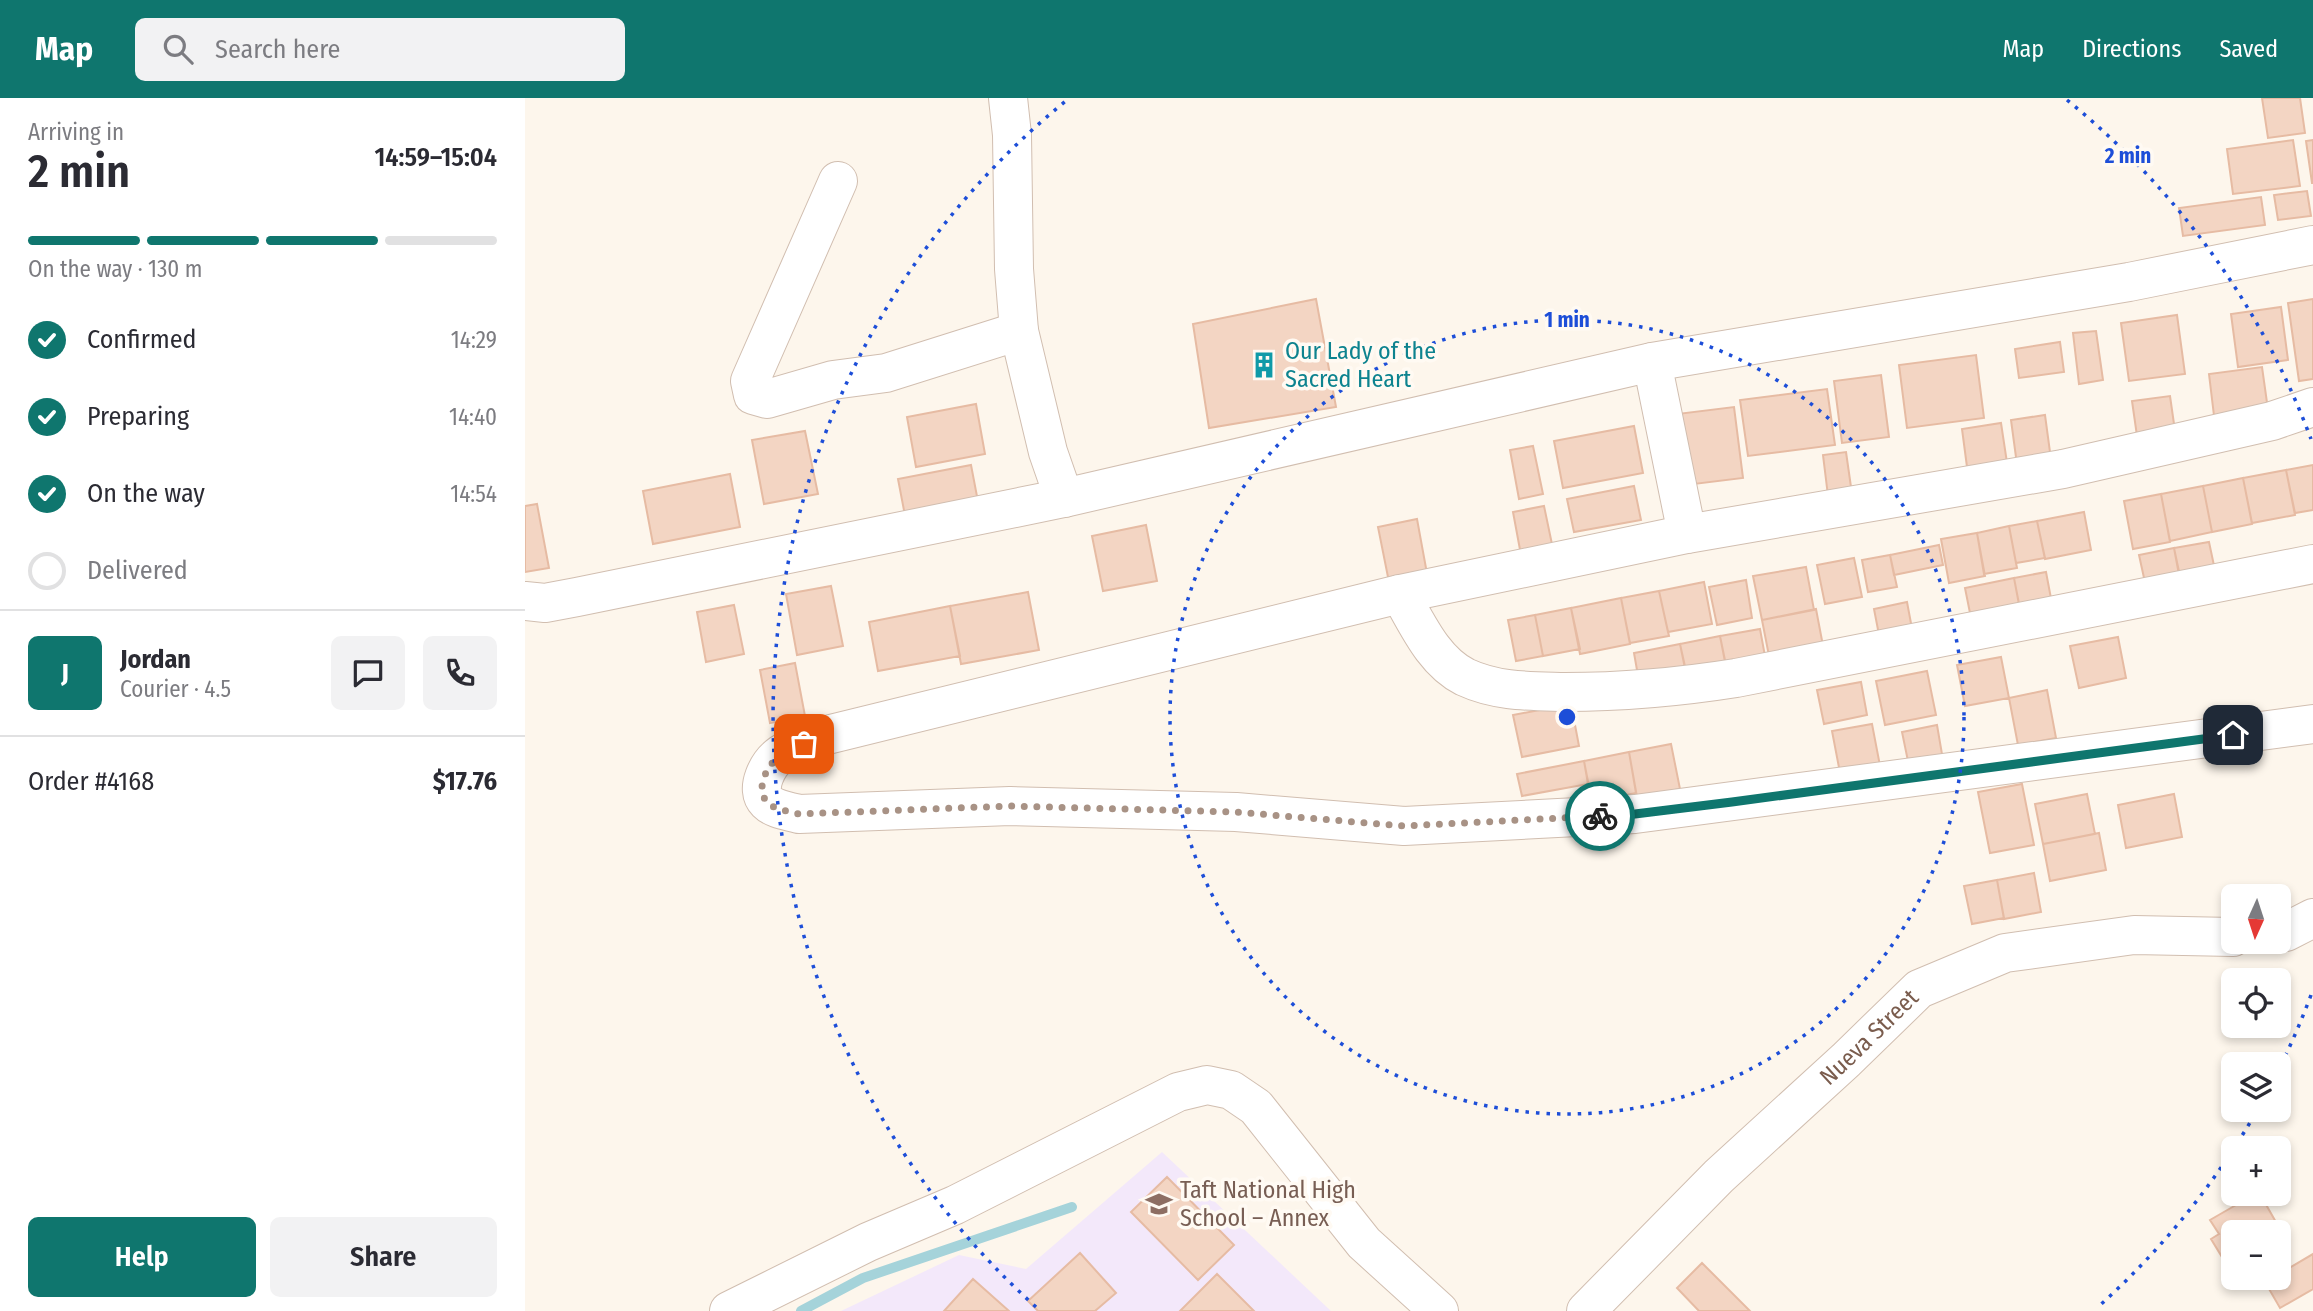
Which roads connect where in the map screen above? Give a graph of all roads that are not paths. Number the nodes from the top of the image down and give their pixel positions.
1 (1008, 98) edge
2 (838, 181) dead end
3 (2313, 245) edge
4 (1019, 331) junction
5 (1652, 362) junction
6 (2313, 407) edge
7 (1064, 498) junction
8 (1687, 534) junction
9 (2313, 564) edge
10 (1400, 594) junction
11 (525, 601) edge
12 (2313, 724) edge
13 (2313, 918) edge
14 (2291, 929) edge
15 (2221, 937) edge
16 (729, 1311) edge
17 (1439, 1311) edge
18 (1586, 1311) edge

1 - 4 street
2 - 4 street
3 - 5 street
4 - 7 street
5 - 7 street
5 - 8 street
6 - 8 street
7 - 11 street
8 - 10 street
9 - 10 street
10 - 12 street
13 - 14 street
15 - 18 street, Nueva Street
16 - 17 street

